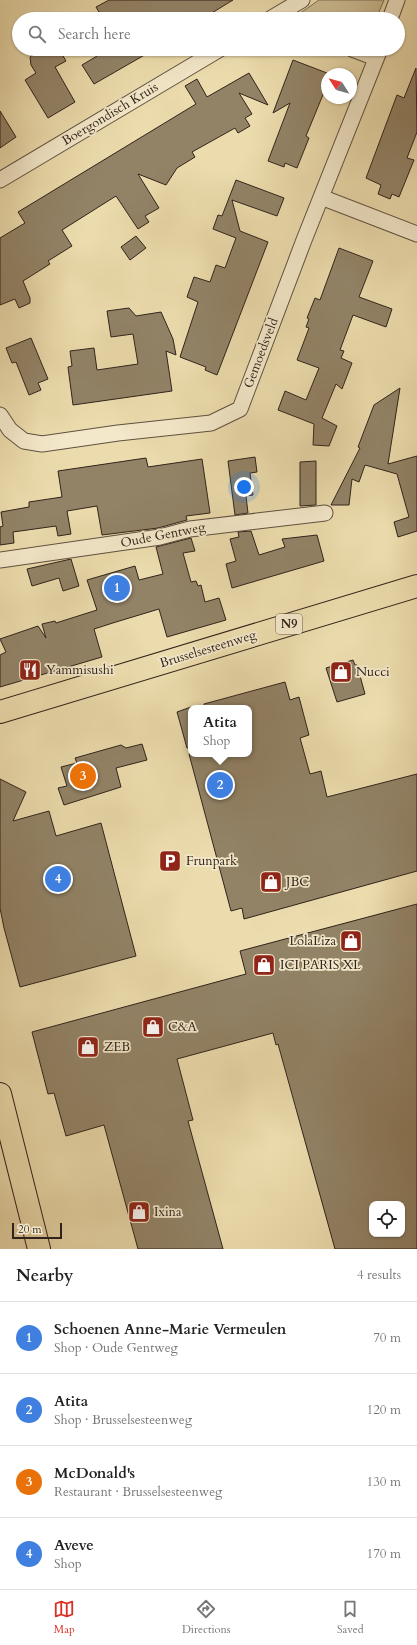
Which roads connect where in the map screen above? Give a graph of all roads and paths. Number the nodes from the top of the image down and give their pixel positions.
1 (302, 0) edge
2 (397, 0) edge
3 (283, 12) edge
4 (393, 12) edge
5 (208, 56) edge
6 (377, 56) edge
7 (0, 180) edge
8 (321, 197) junction
9 (417, 234) edge
10 (0, 415) edge
11 (325, 513) dead end
12 (0, 560) edge
13 (417, 586) edge
14 (0, 712) edge
15 (0, 1094) edge
16 (39, 1249) edge

1 - 3 street
2 - 4 street
5 - 7 street, Boergondisch Kruis
6 - 8 street, Gemoedsveld
8 - 9 street
8 - 10 street, Gemoedsveld
11 - 12 street, Oude Gentweg
13 - 14 main road, Brusselsesteenweg / N9
15 - 16 main road

